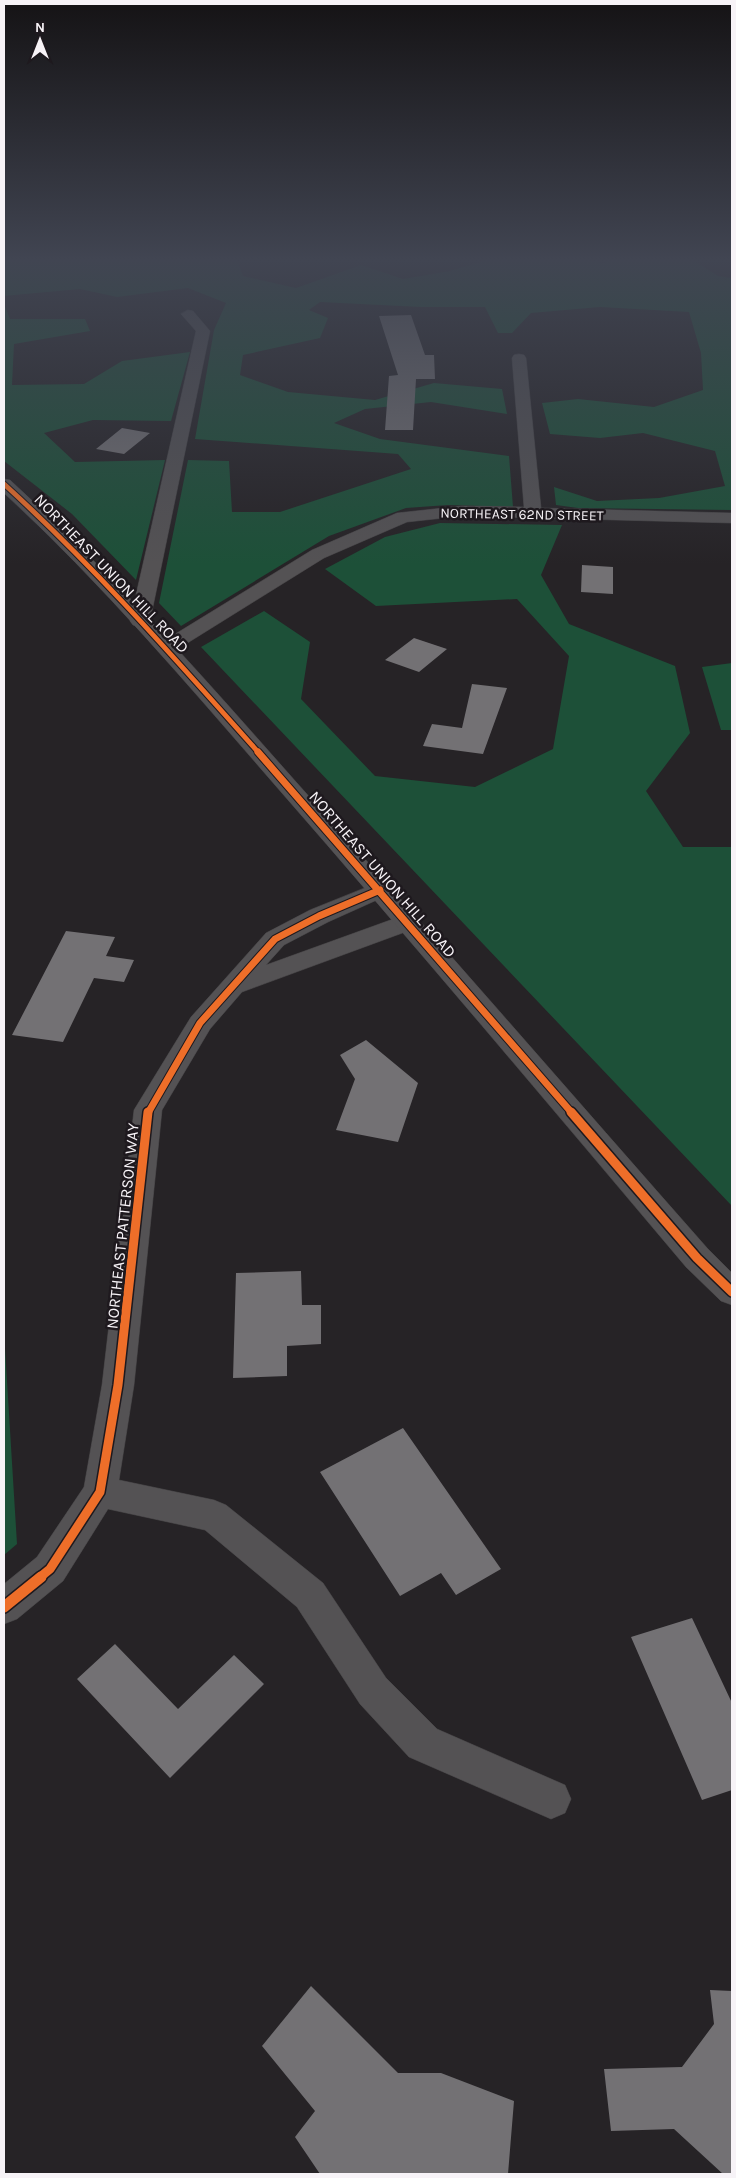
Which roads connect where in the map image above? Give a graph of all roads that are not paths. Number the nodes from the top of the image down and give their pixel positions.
1 (197, 361) edge
2 (519, 361) edge
3 (4, 484) edge
4 (533, 514) junction
5 (732, 518) edge
6 (140, 621) junction
7 (166, 648) junction
8 (380, 890) junction
9 (407, 922) junction
10 (233, 987) junction
11 (732, 1292) edge
12 (100, 1492) junction
13 (4, 1607) edge
14 (551, 1799) dead end

1 - 6 street
2 - 4 street
3 - 6 street, NORTHEAST UNION HILL ROAD
4 - 5 street, NORTHEAST 62ND STREET
4 - 7 street, NORTHEAST 62ND STREET
6 - 7 street, NORTHEAST UNION HILL ROAD
7 - 8 street, NORTHEAST UNION HILL ROAD
8 - 9 street, NORTHEAST UNION HILL ROAD
8 - 10 street, NORTHEAST PATTERSON WAY
9 - 10 street, NORTHEAST PATTERSON WAY
9 - 11 street, NORTHEAST UNION HILL ROAD
10 - 12 street, NORTHEAST PATTERSON WAY
12 - 13 street, NORTHEAST PATTERSON WAY
12 - 14 street

